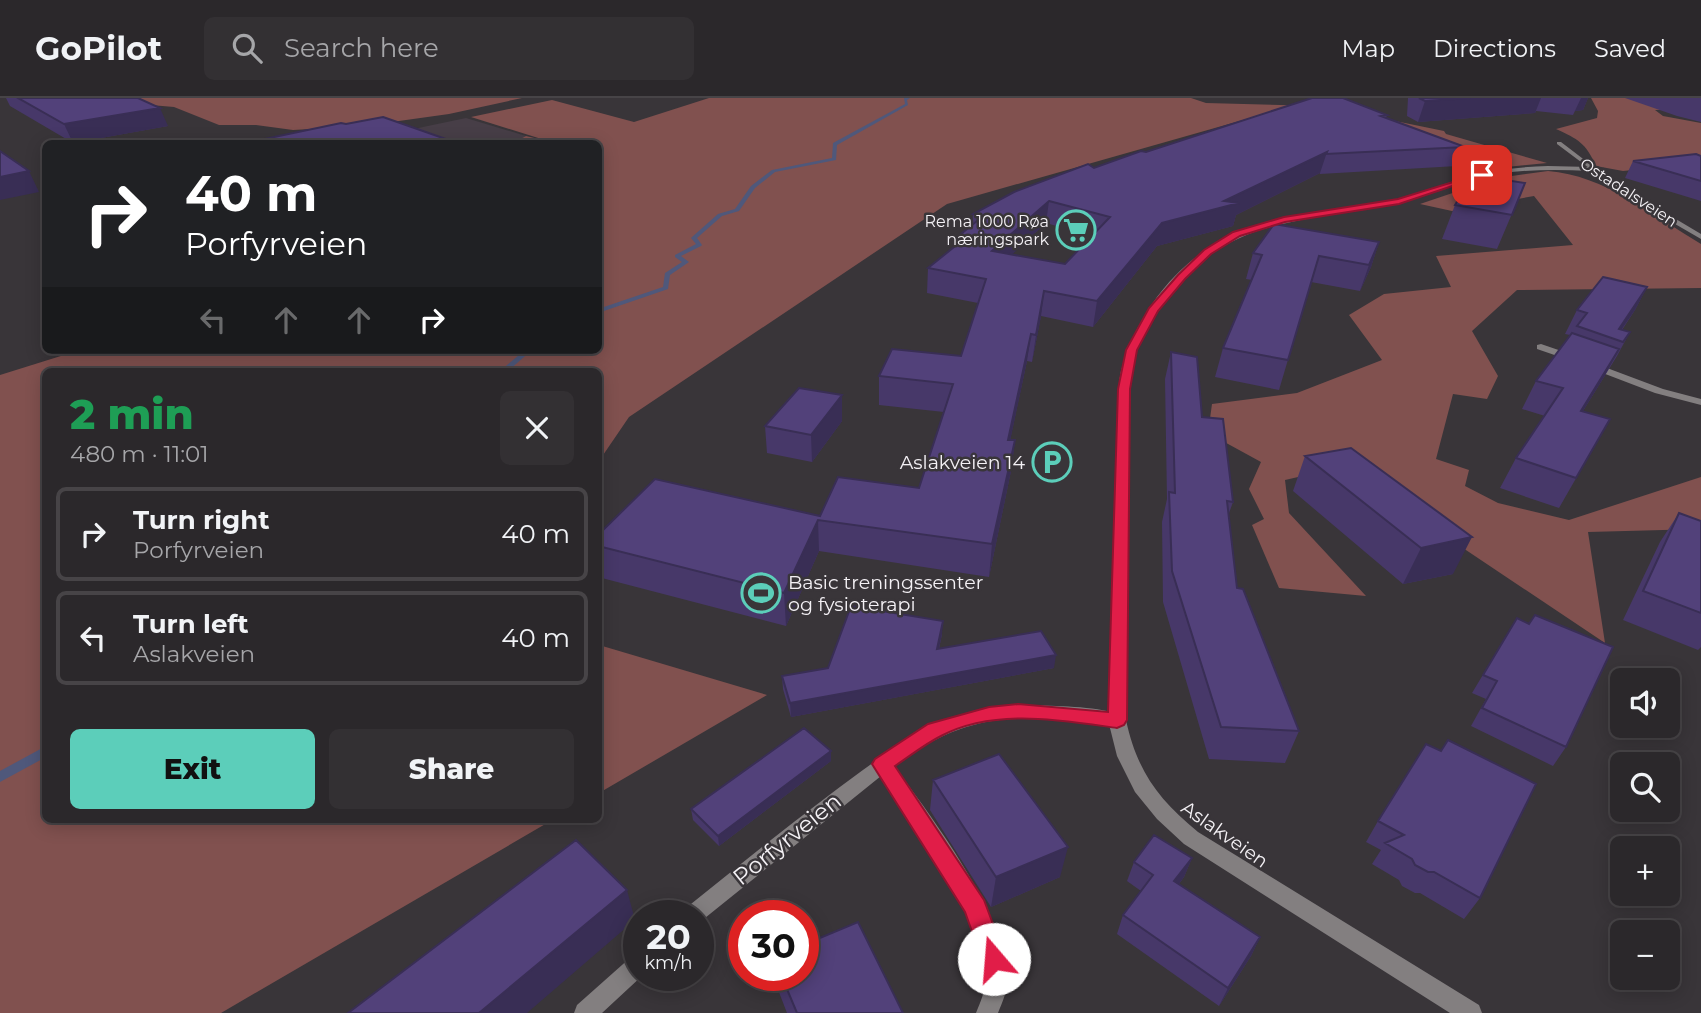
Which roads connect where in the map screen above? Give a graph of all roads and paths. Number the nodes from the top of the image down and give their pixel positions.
1 (1559, 143) dead end
2 (1590, 169) junction
3 (1701, 237) edge
4 (1541, 346) dead end
5 (1701, 402) edge
6 (1117, 720) junction
7 (883, 764) junction
8 (711, 900) edge
9 (623, 979) edge
10 (585, 1013) edge
11 (987, 1013) edge
12 (1471, 1013) edge

1 - 2 street, Ostadalsveien
2 - 3 street, Ostadalsveien
2 - 6 street, Aslakveien
4 - 5 street
6 - 7 street, Porfyrveien
6 - 12 street, Aslakveien
7 - 8 street, Porfyrveien
7 - 11 street
9 - 10 street

